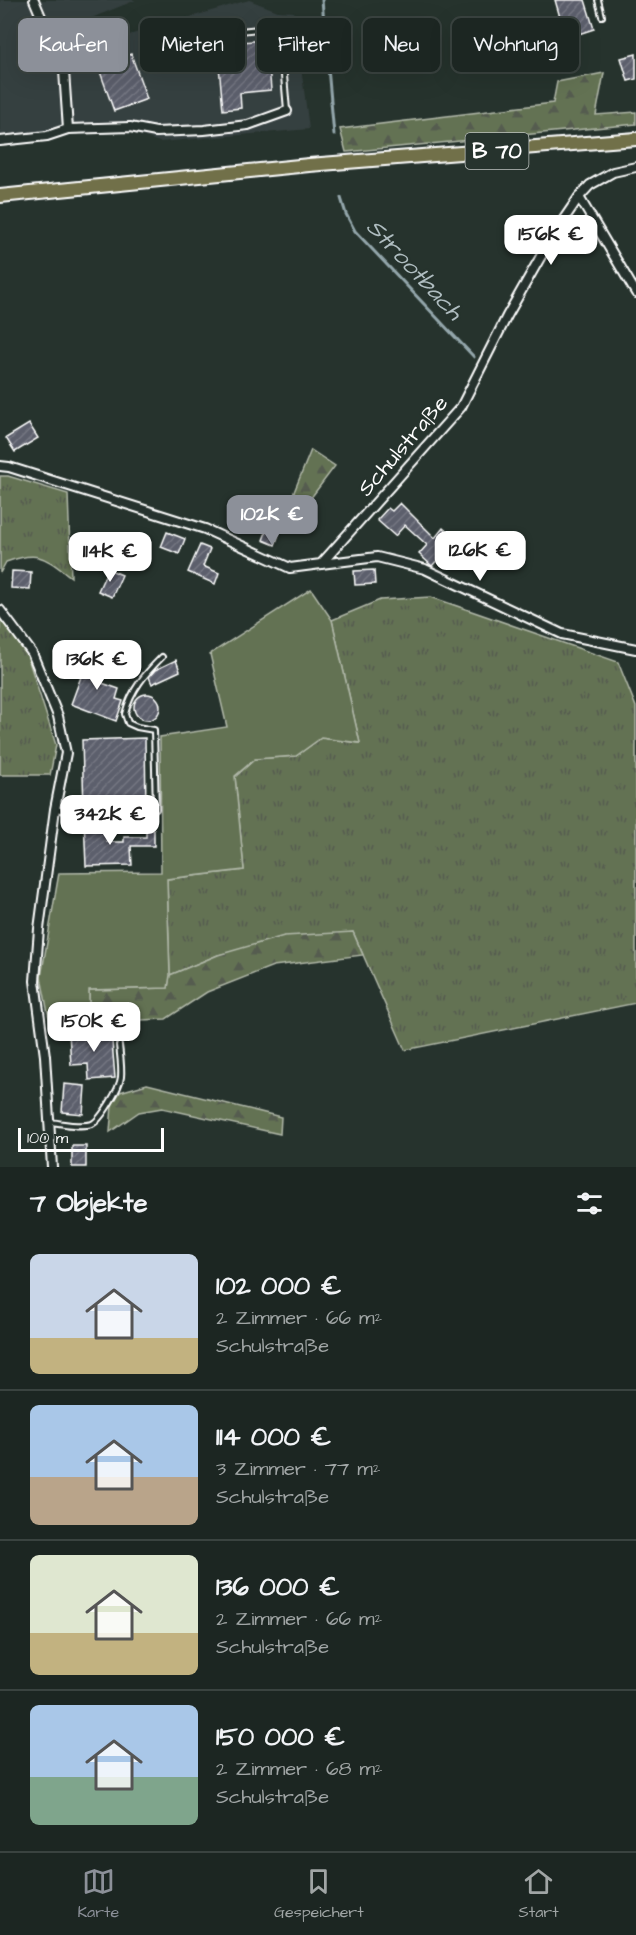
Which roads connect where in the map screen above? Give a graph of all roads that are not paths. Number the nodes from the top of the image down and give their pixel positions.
1 (34, 0) edge
2 (598, 0) edge
3 (602, 16) dead end
4 (245, 30) edge
5 (287, 111) joint
6 (68, 129) junction
7 (636, 139) edge
8 (0, 141) edge
9 (636, 167) edge
10 (49, 192) junction
11 (0, 196) edge
12 (579, 197) junction
13 (0, 204) edge
14 (636, 293) edge
15 (0, 466) edge
16 (321, 564) junction
17 (0, 610) edge
18 (636, 649) edge
19 (162, 657) dead end
20 (55, 809) junction
21 (119, 1045) dead end
22 (49, 1122) junction
23 (52, 1167) edge

1 - 6 street
2 - 3 lane
4 - 5 lane
5 - 6 street
6 - 8 street
7 - 10 main road, B 70
9 - 12 street, Schulstraße
10 - 11 main road, B 70
10 - 13 main road
12 - 14 street
12 - 16 street, Schulstraße
15 - 16 street
16 - 18 street
17 - 20 street
19 - 20 lane
20 - 22 street
21 - 22 lane
22 - 23 street

